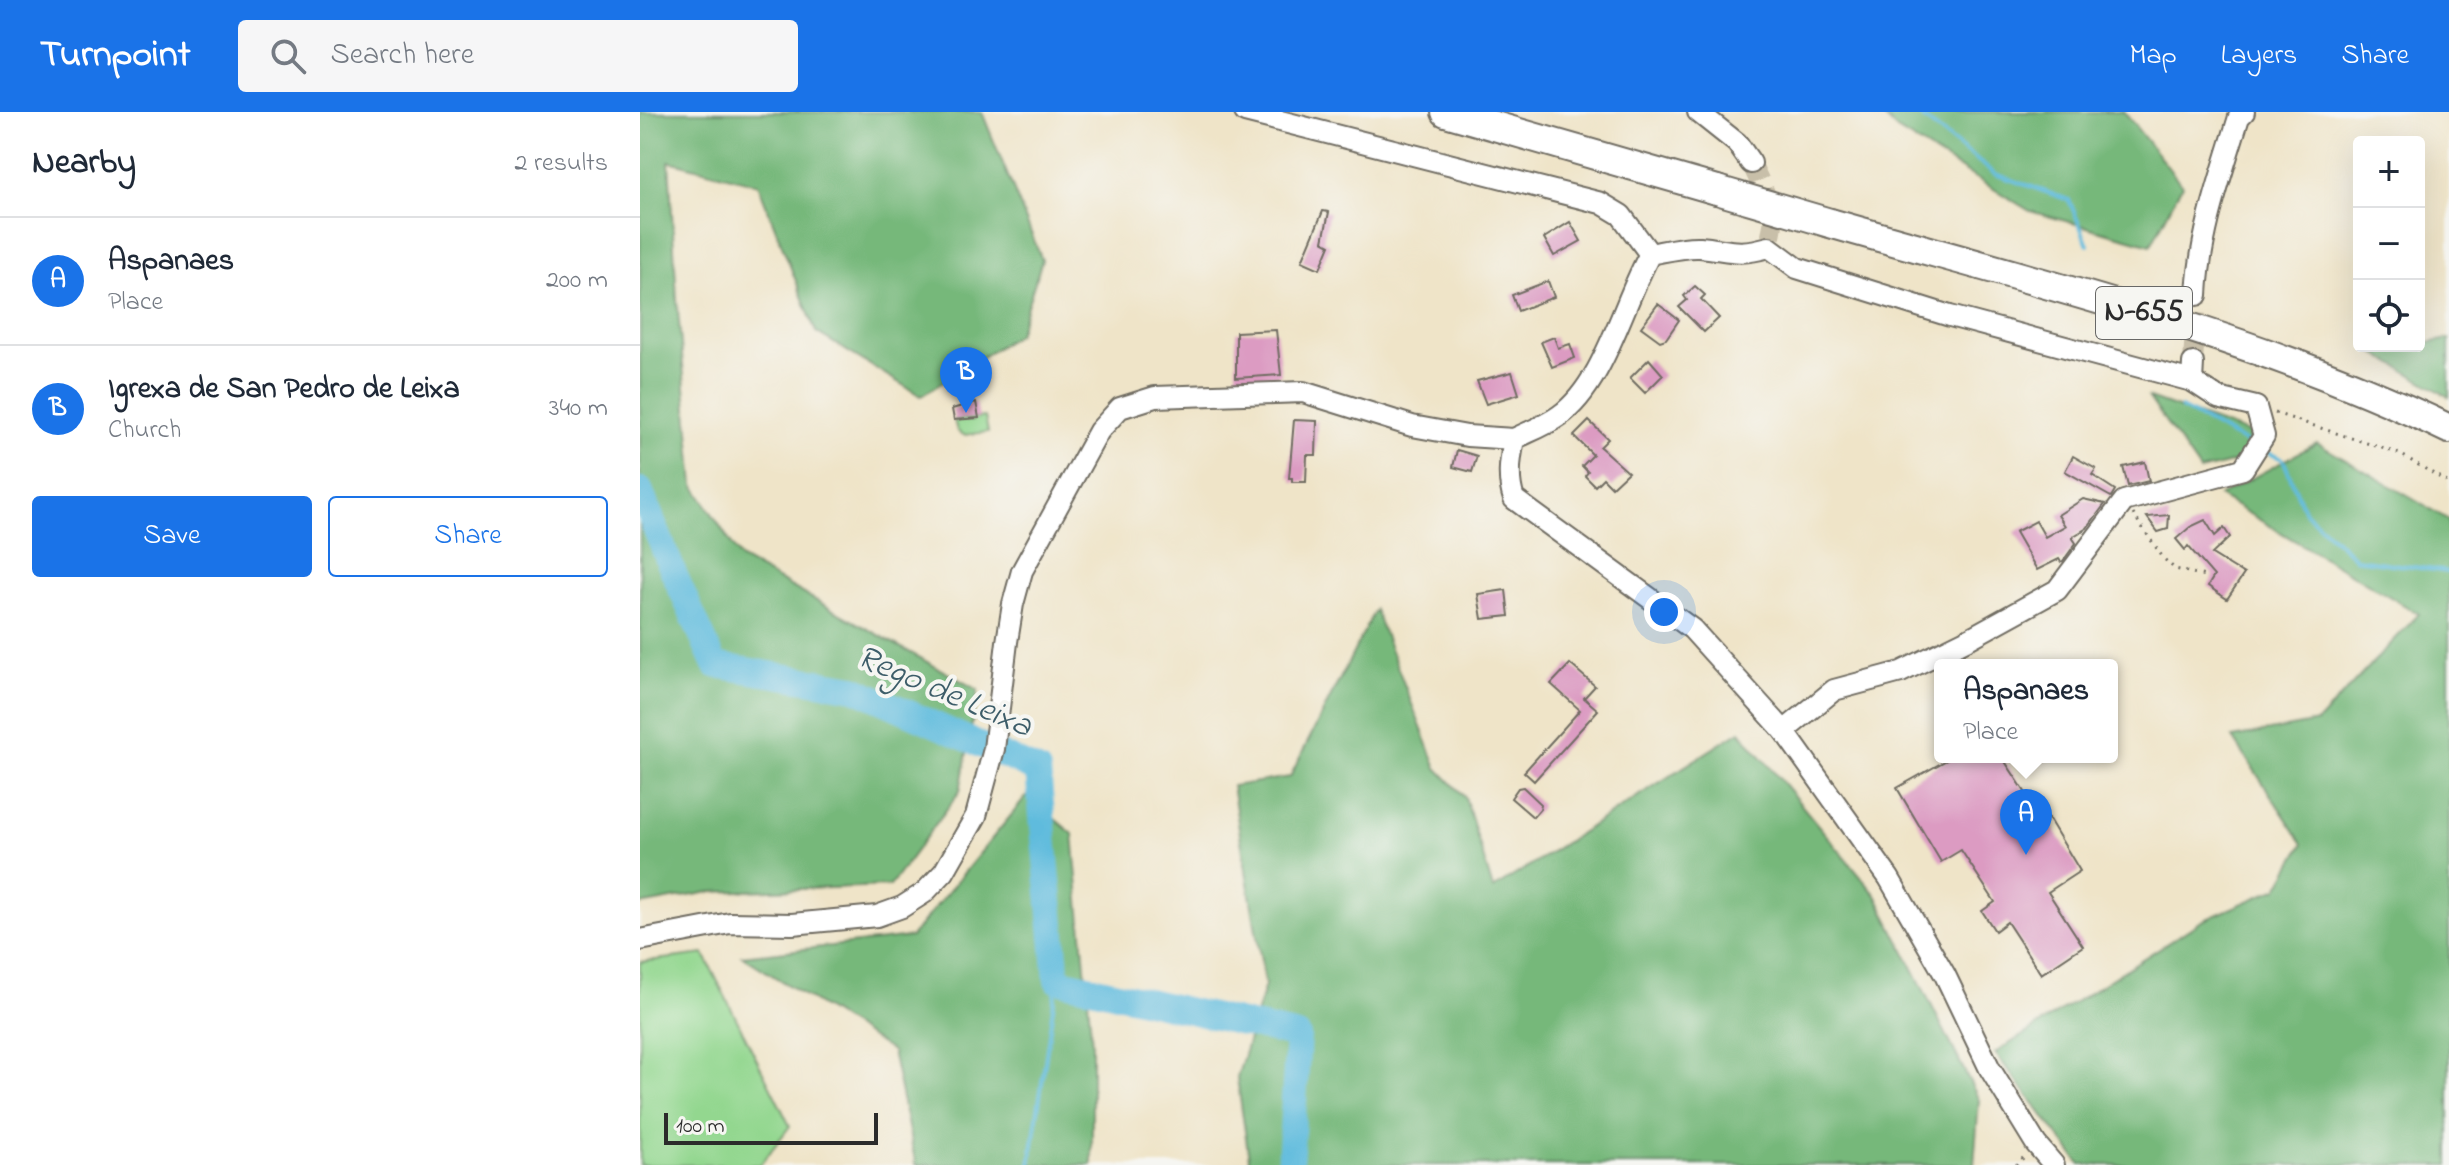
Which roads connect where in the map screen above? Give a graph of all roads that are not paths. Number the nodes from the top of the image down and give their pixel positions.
1 (1245, 112) edge
2 (1446, 112) edge
3 (1698, 112) edge
4 (2244, 112) edge
5 (1751, 163) tunnel mouth
6 (1650, 254) junction
7 (2197, 295) tunnel mouth
8 (2449, 429) edge
9 (1514, 439) junction
10 (1784, 731) junction
11 (640, 940) edge
12 (2054, 1165) edge

1 - 6 street
2 - 8 highway, N-655, bridge
3 - 5 street
4 - 7 street
6 - 9 street
6 - 10 street
9 - 10 street
9 - 11 street
10 - 12 street

